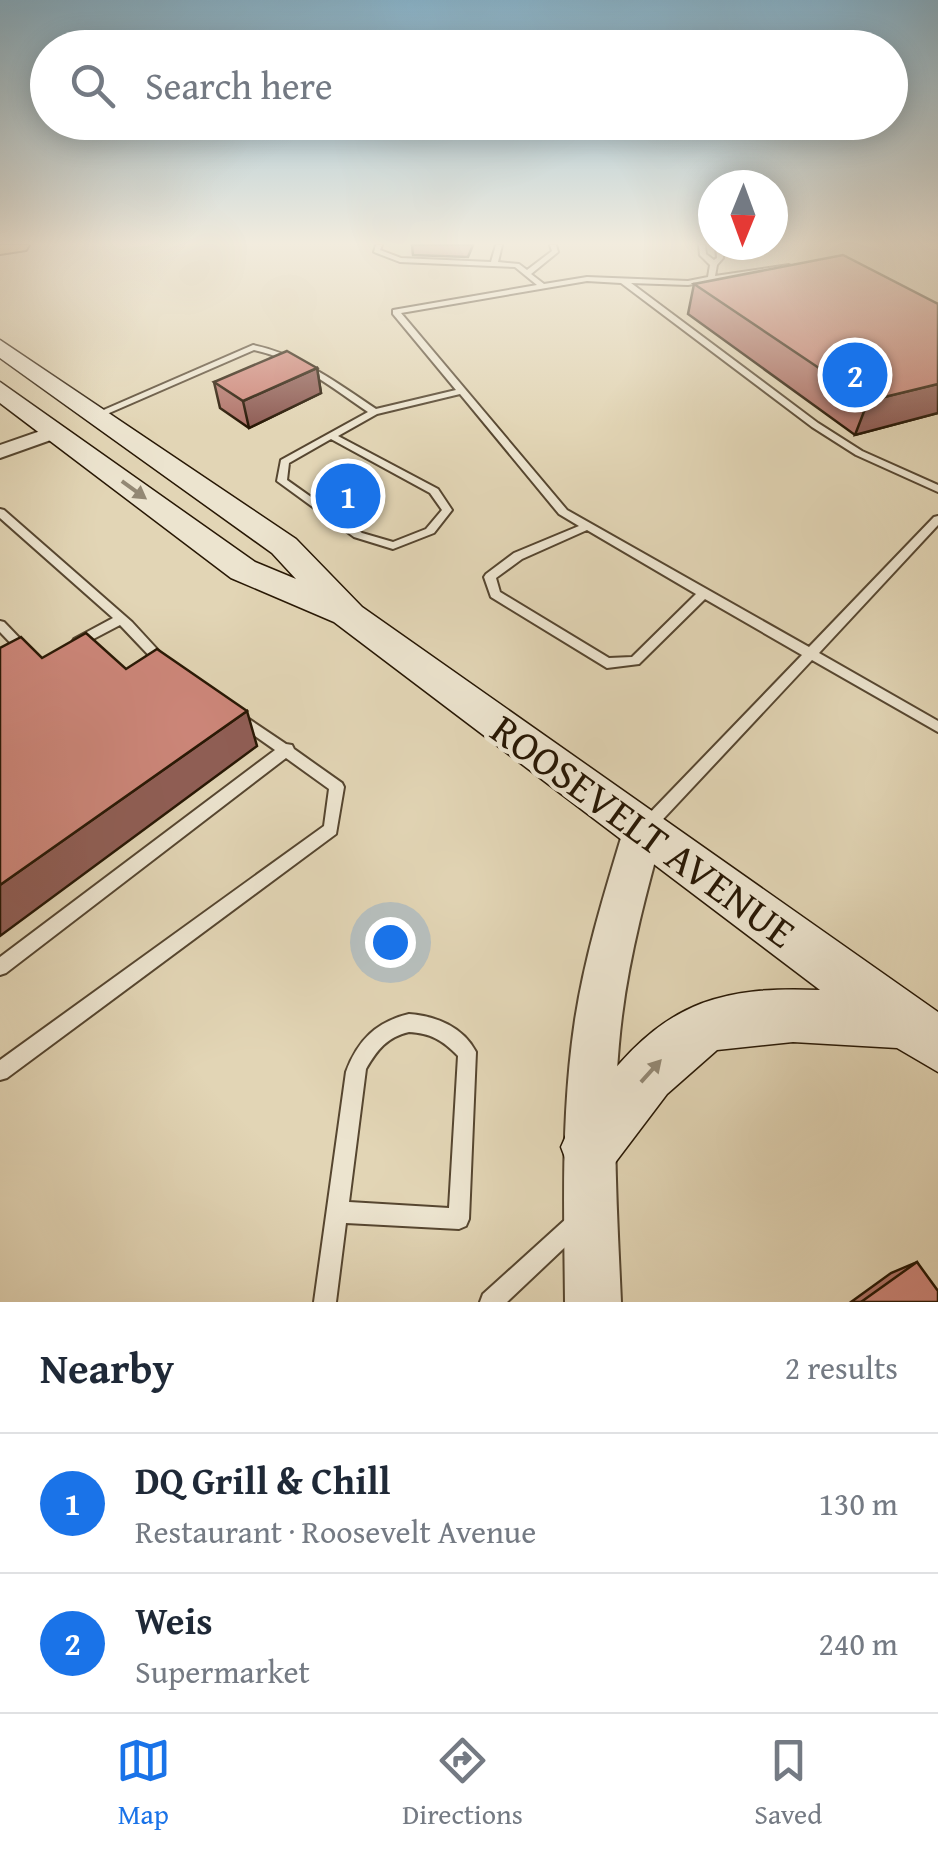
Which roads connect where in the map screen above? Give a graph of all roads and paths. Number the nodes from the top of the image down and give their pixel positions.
1 (433, 306) edge
2 (657, 306) edge
3 (0, 348) edge
4 (0, 390) edge
5 (462, 391) junction
6 (374, 412) junction
7 (97, 415) junction
8 (54, 432) junction
9 (332, 436) junction
10 (0, 452) edge
11 (938, 489) edge
12 (0, 512) edge
13 (938, 519) edge
14 (254, 524) junction
15 (587, 526) junction
16 (703, 594) junction
17 (349, 616) junction
18 (121, 619) junction
19 (0, 625) edge
20 (70, 646) edge
21 (808, 655) junction
22 (24, 670) edge
23 (179, 680) edge
24 (226, 710) edge
25 (938, 727) edge
26 (288, 749) junction
27 (644, 828) junction
28 (0, 967) edge
29 (922, 1034) edge
30 (0, 1071) edge
31 (590, 1147) junction
32 (590, 1210) junction
33 (337, 1212) junction
34 (325, 1302) edge
35 (491, 1302) edge
36 (593, 1302) edge

1 - 5 lane
2 - 11 lane
3 - 7 main road, ROOSEVELT AVENUE
4 - 8 main road, ROOSEVELT AVENUE
5 - 6 lane
5 - 15 lane
6 - 7 lane
6 - 9 lane
7 - 14 main road, ROOSEVELT AVENUE
8 - 10 street
8 - 14 main road
8 -> 17 main road, ROOSEVELT AVENUE
9 - 9 lane
12 - 18 lane
13 - 21 lane
14 - 17 main road, ROOSEVELT AVENUE
15 - 16 lane
15 - 16 lane
16 - 21 lane
17 - 27 main road, ROOSEVELT AVENUE
18 - 20 lane
18 - 23 lane
19 - 22 lane
21 - 25 lane
21 - 27 lane
24 - 26 lane
26 - 28 lane
26 - 30 lane
27 - 29 main road, ROOSEVELT AVENUE
27 - 31 street
31 -> 29 main road
31 - 32 street
32 - 35 lane
32 - 36 street
33 - 33 lane
33 - 34 lane

